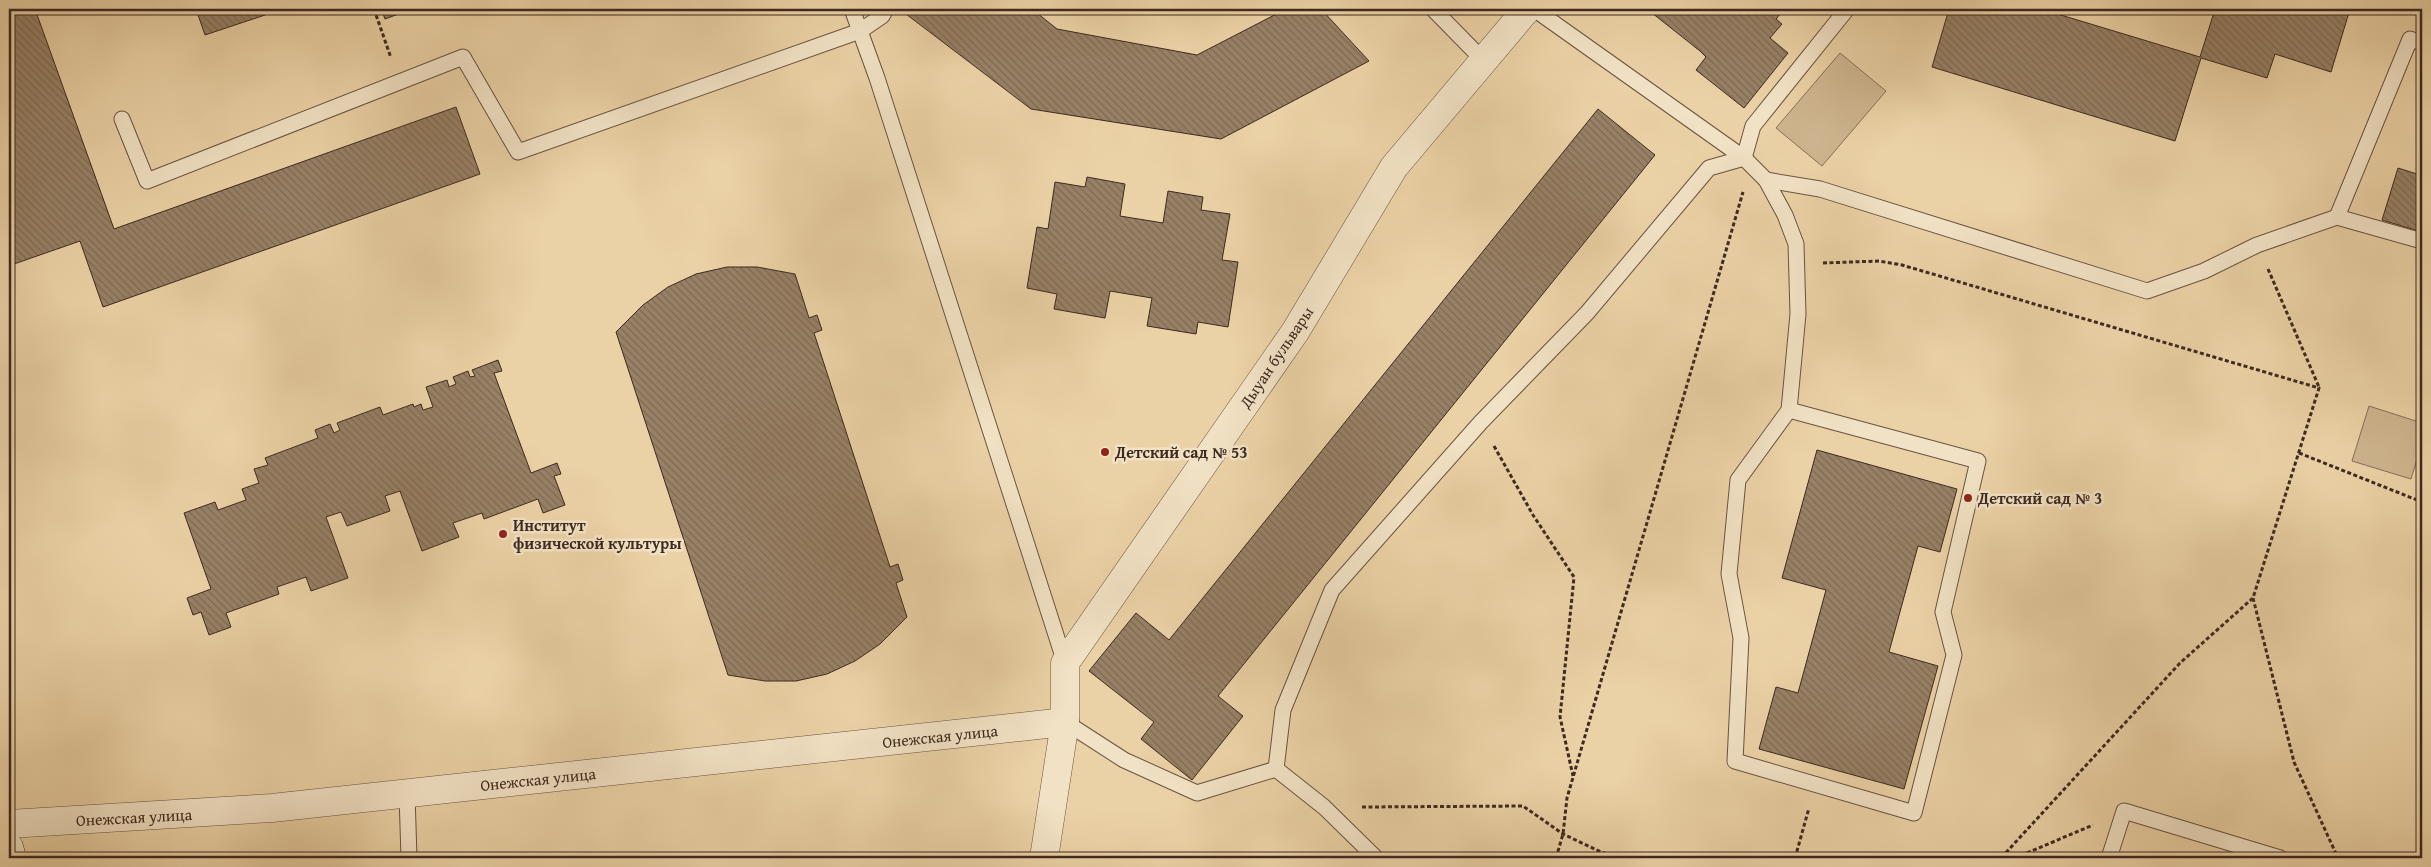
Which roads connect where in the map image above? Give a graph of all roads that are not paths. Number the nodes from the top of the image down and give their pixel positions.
1 (852, 9) edge
2 (886, 9) edge
3 (1434, 9) edge
4 (1528, 9) edge
5 (1534, 9) edge
6 (1847, 9) edge
7 (860, 31) junction
8 (2422, 43) edge
9 (1484, 61) junction
10 (122, 119) dead end
11 (1747, 162) junction
12 (1766, 180) junction
13 (2337, 217) junction
14 (2422, 241) edge
15 (1789, 410) junction
16 (1065, 663) junction
17 (1065, 722) junction
18 (1276, 769) junction
19 (407, 794) junction
20 (9, 824) edge
21 (9, 847) edge
22 (12, 858) edge
23 (409, 858) edge
24 (1044, 858) edge
25 (1376, 858) edge
26 (2109, 858) edge
27 (2280, 858) edge

1 - 7 lane
2 - 7 lane
3 - 9 lane
4 - 9 street, Дыуан бульвары
5 - 11 lane
6 - 11 lane
7 - 10 lane
7 - 16 lane
8 - 13 lane
9 - 16 street, Дыуан бульвары
11 - 12 lane
11 - 18 lane
12 - 13 lane
12 - 15 lane
13 - 14 lane
15 - 15 lane
16 - 17 street
17 - 18 lane
17 - 19 street, Онежская улица
17 - 24 street
18 - 25 lane
19 - 20 street, Онежская улица
19 - 23 lane
21 - 22 street
26 - 27 lane

